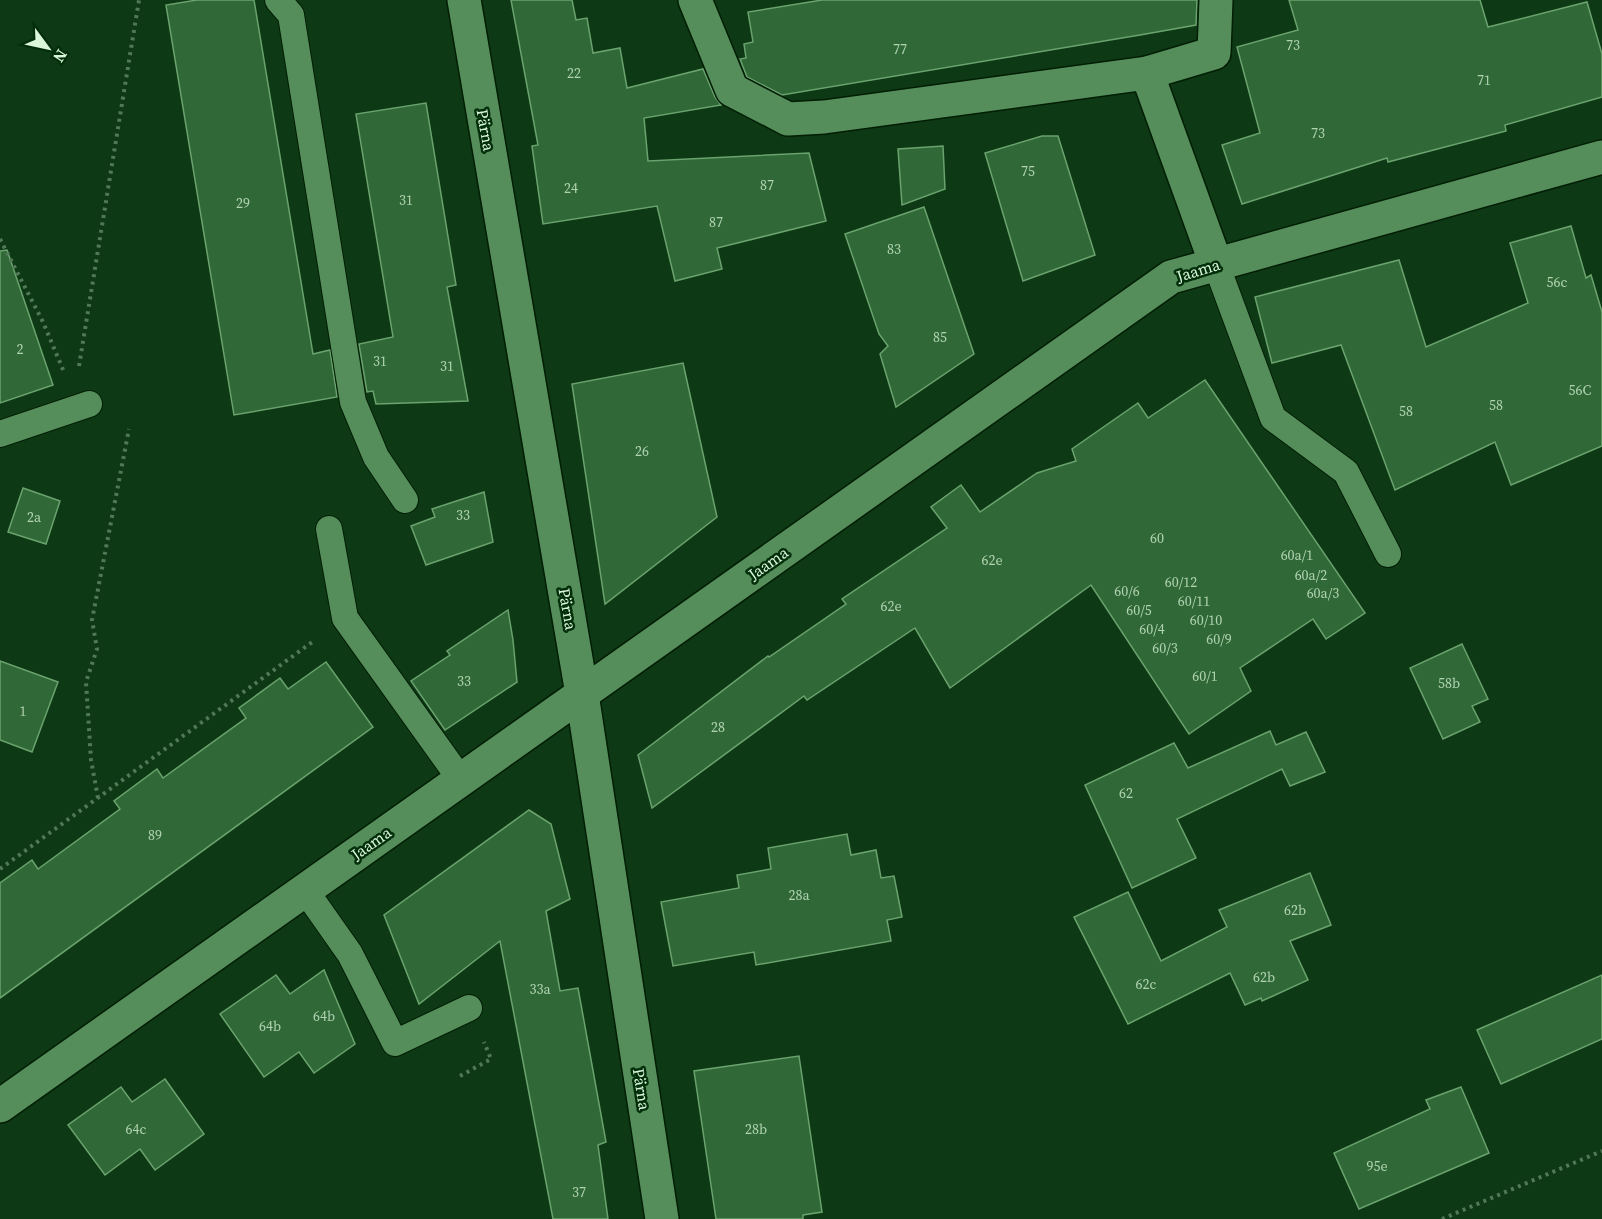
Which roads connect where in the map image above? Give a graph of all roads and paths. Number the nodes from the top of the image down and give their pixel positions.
1 (139, 0) edge
2 (278, 0) edge
3 (464, 0) edge
4 (695, 0) edge
5 (1215, 0) edge
6 (1147, 73) junction
7 (1602, 157) edge
8 (0, 239) edge
9 (1216, 264) junction
10 (78, 372) dead end
11 (65, 374) dead end
12 (89, 404) dead end
13 (129, 429) dead end
14 (0, 434) edge
15 (405, 500) dead end
16 (329, 529) dead end
17 (1388, 554) dead end
18 (345, 618) junction
19 (582, 694) junction
20 (461, 780) junction
21 (98, 798) junction
22 (0, 869) edge
23 (305, 890) junction
24 (469, 1008) dead end
25 (491, 1059) dead end
26 (460, 1076) dead end
27 (0, 1106) edge
28 (1602, 1151) edge
29 (662, 1219) edge
30 (1443, 1219) edge

1 - 10 path
2 - 15 lane
3 - 19 street, Pärna
4 - 6 street
5 - 6 street
6 - 9 street
7 - 9 street, Jaama
8 - 11 path
9 - 17 lane
9 - 19 street, Jaama
12 - 14 lane
13 - 21 path
16 - 18 lane
18 - 20 lane
18 - 21 path
19 - 20 street, Jaama
19 - 29 street, Pärna
20 - 23 street, Jaama
21 - 22 path
23 - 24 lane
23 - 27 street, Jaama
25 - 26 path
28 - 30 path

